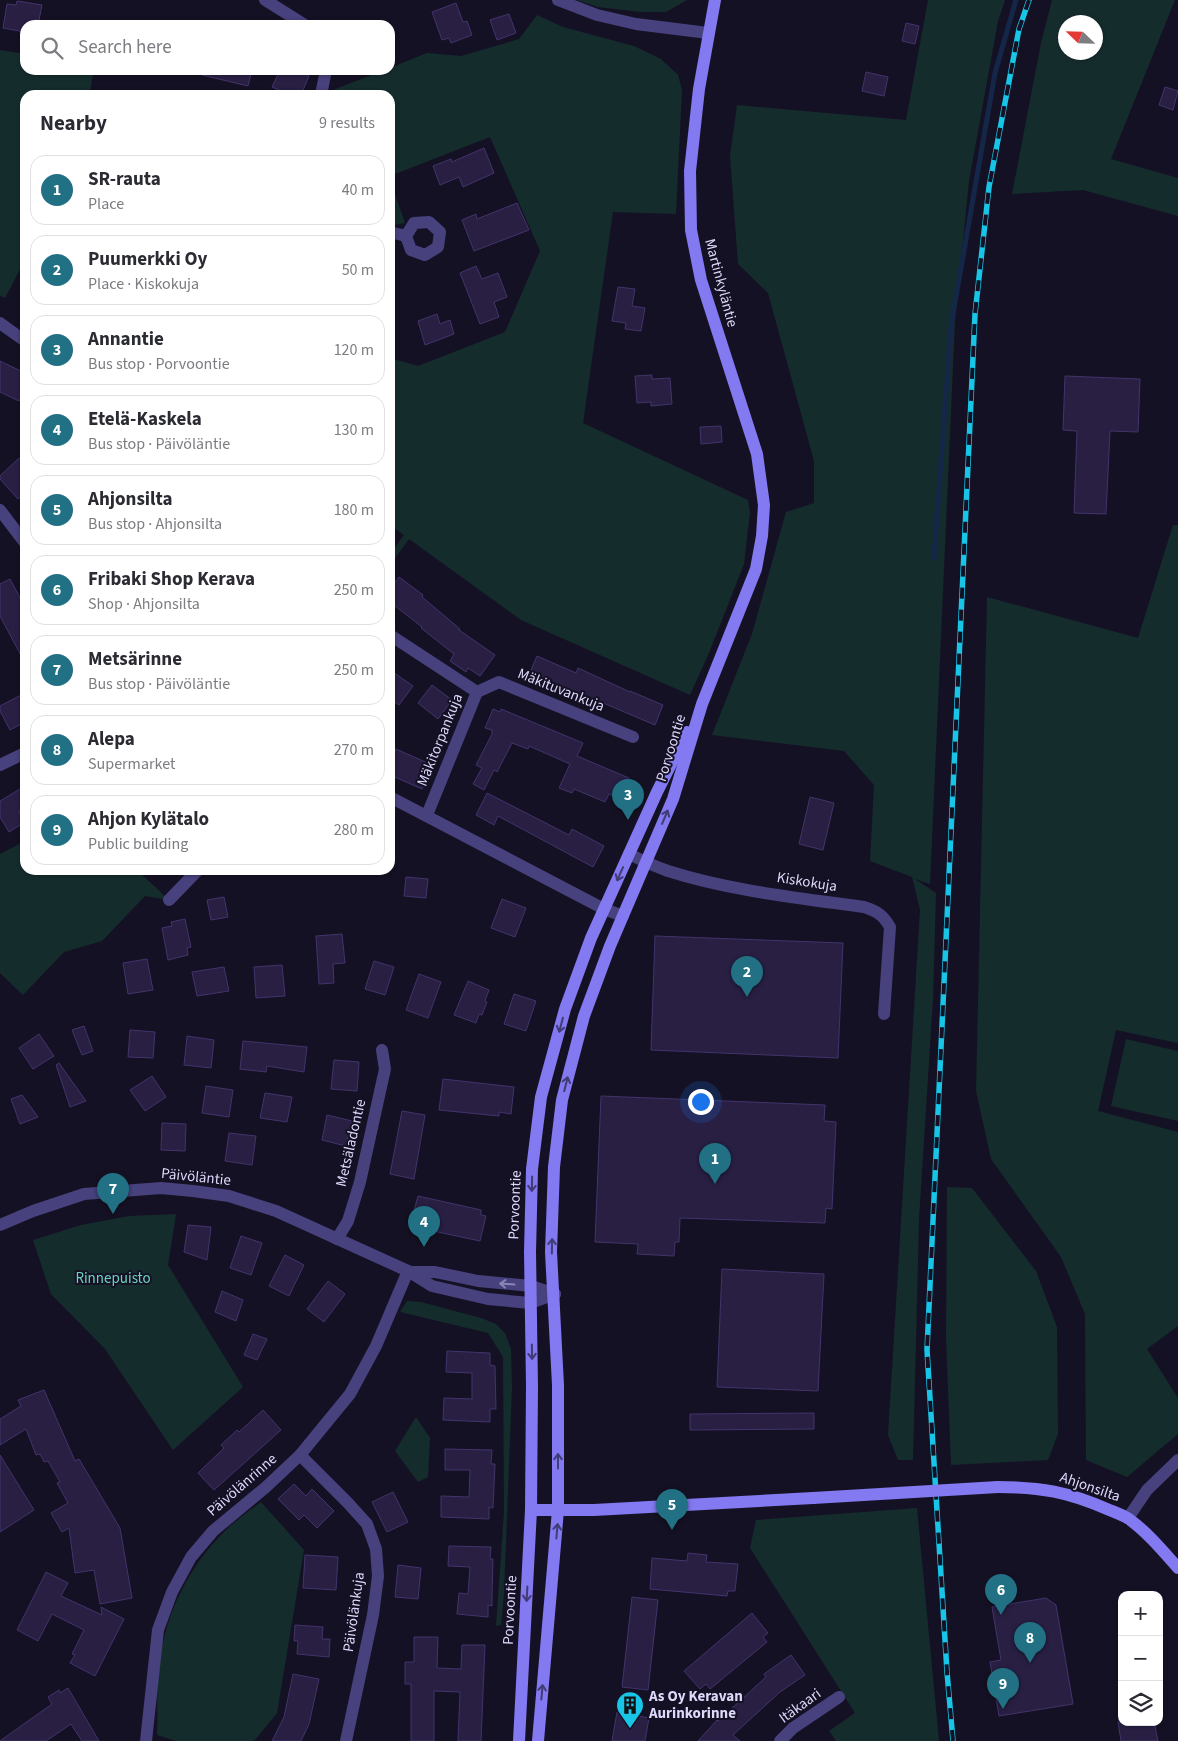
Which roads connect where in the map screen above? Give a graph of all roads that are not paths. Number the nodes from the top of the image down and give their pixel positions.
1 (265, 0) edge
2 (558, 0) edge
3 (715, 0) edge
4 (297, 20) edge
5 (708, 33) junction
6 (325, 75) edge
7 (322, 90) edge
8 (395, 233) edge
9 (406, 236) dead end
10 (0, 323) edge
11 (20, 338) edge
12 (0, 510) edge
13 (20, 526) edge
14 (756, 569) joint
15 (395, 638) edge
16 (477, 692) junction
17 (702, 704) junction
18 (633, 737) dead end
19 (20, 755) edge
20 (0, 765) edge
21 (395, 799) edge
22 (427, 815) junction
23 (628, 854) junction
24 (646, 862) junction
25 (193, 875) edge
26 (169, 900) dead end
27 (604, 909) junction
28 (623, 916) junction
29 (884, 1014) dead end
30 (382, 1050) dead end
31 (0, 1225) edge
32 (337, 1239) junction
33 (408, 1272) junction
34 (531, 1286) junction
35 (555, 1294) junction
36 (530, 1303) junction
37 (300, 1455) junction
38 (1178, 1460) edge
39 (531, 1510) junction
40 (558, 1510) junction
41 (1128, 1518) junction
42 (1178, 1568) edge
43 (839, 1697) dead end
44 (146, 1741) edge
45 (346, 1741) edge
46 (519, 1741) edge
47 (538, 1741) edge
48 (780, 1741) edge

1 - 4 street
2 - 5 street
3 - 5 street, Martinkyläntie
5 - 14 street, Martinkyläntie
6 - 7 street
8 - 9 street
10 - 11 street
12 - 13 street
14 - 17 street, Porvoontie
15 - 16 street, Mäkitorpankuja
16 - 18 street, Mäkituvankuja
16 - 22 street, Mäkitorpankuja
17 - 23 street, Porvoontie
24 -> 17 street, Porvoontie
19 - 20 street
21 - 22 street
22 - 27 street
23 - 24 street, Kiskokuja
23 -> 27 street, Porvoontie
24 - 28 street, Porvoontie
24 - 29 street, Kiskokuja
25 - 26 street
27 - 28 street
27 -> 34 street, Porvoontie
35 -> 28 street, Porvoontie
30 - 32 street, Metsäladontie
31 - 32 street, Päivöläntie
32 - 33 street, Päivöläntie
34 -> 33 street, Päivöläntie
33 - 36 street, Päivöläntie
33 - 37 street, Päivölänrinne
34 - 35 street, Päivöläntie
34 - 36 street, Porvoontie
35 - 36 street, Päivöläntie
40 -> 35 street, Porvoontie
36 -> 39 street, Porvoontie
37 - 44 street, Päivölänrinne
37 - 45 street, Päivölänkuja
38 - 41 street
39 - 40 street, Ahjonsilta
39 -> 46 street, Porvoontie
40 - 41 street, Ahjonsilta, bridge
47 -> 40 street, Porvoontie
41 - 42 street, Ahjonsilta
43 - 48 street, Itäkaari

